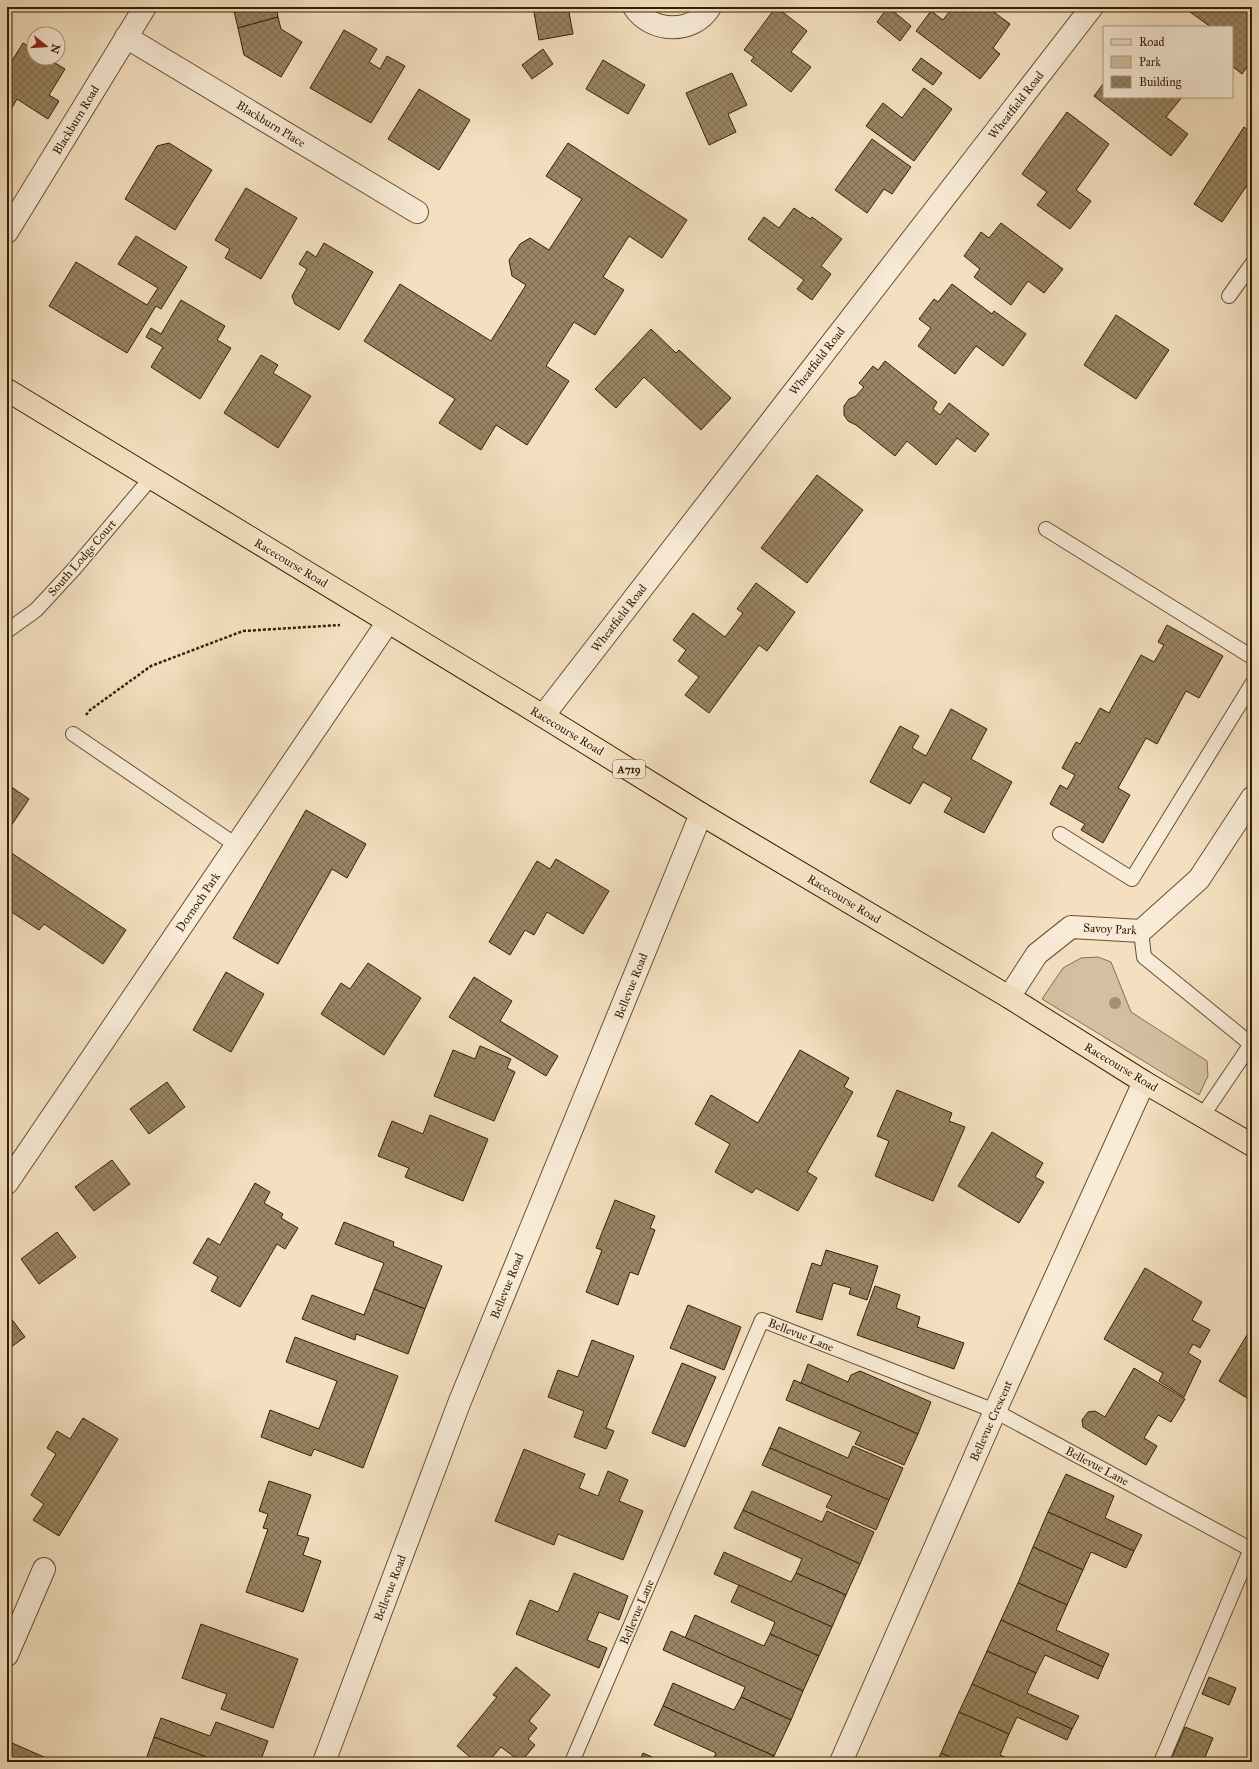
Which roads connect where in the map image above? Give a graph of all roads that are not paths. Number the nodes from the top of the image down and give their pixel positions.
1 (145, 7) edge
2 (634, 7) edge
3 (710, 7) edge
4 (1092, 7) edge
5 (126, 37) junction
6 (417, 212) dead end
7 (7, 232) edge
8 (1252, 264) edge
9 (1229, 296) dead end
10 (7, 390) edge
11 (151, 478) junction
12 (1046, 529) dead end
13 (388, 622) junction
14 (7, 631) edge
15 (1252, 657) edge
16 (1252, 684) edge
17 (543, 716) junction
18 (73, 734) road end
19 (1252, 798) edge
20 (702, 814) junction
21 (1060, 834) dead end
22 (236, 845) junction
23 (1142, 932) junction
24 (1009, 998) junction
25 (1251, 1044) edge
26 (1144, 1082) junction
27 (1203, 1115) junction
28 (1252, 1145) edge
29 (7, 1183) edge
30 (995, 1411) junction
31 (1251, 1550) edge
32 (44, 1569) dead end
33 (7, 1655) edge
34 (324, 1762) edge
35 (572, 1762) edge
36 (841, 1762) edge
37 (1161, 1762) edge

1 - 5 street, Blackburn Road
2 - 3 street
4 - 17 street, Wheatfield Road
5 - 6 street, Blackburn Place
5 - 7 street, Blackburn Road
8 - 9 lane
10 - 11 main road, Racecourse Road / A719
11 - 13 main road, Racecourse Road / A719
11 - 14 lane, South Lodge Court
12 - 15 lane
13 - 17 main road, Racecourse Road / A719
13 - 22 street, Dornoch Park
16 - 21 lane
17 - 20 main road, Racecourse Road / A719
18 - 22 lane
19 - 23 street, Savoy Park
20 - 24 main road, Racecourse Road / A719
20 - 34 street, Bellevue Road
22 - 29 street, Dornoch Park
23 - 24 street, Savoy Park
23 - 25 lane
24 - 26 main road, Racecourse Road / A719
25 - 27 lane
26 - 27 main road, Racecourse Road / A719
26 - 30 street, Bellevue Crescent
27 - 28 main road, Racecourse Road / A719
30 - 31 lane, Bellevue Lane
30 - 35 lane, Bellevue Lane
30 - 36 street, Bellevue Crescent
31 - 37 lane, Bellevue Lane
32 - 33 street

